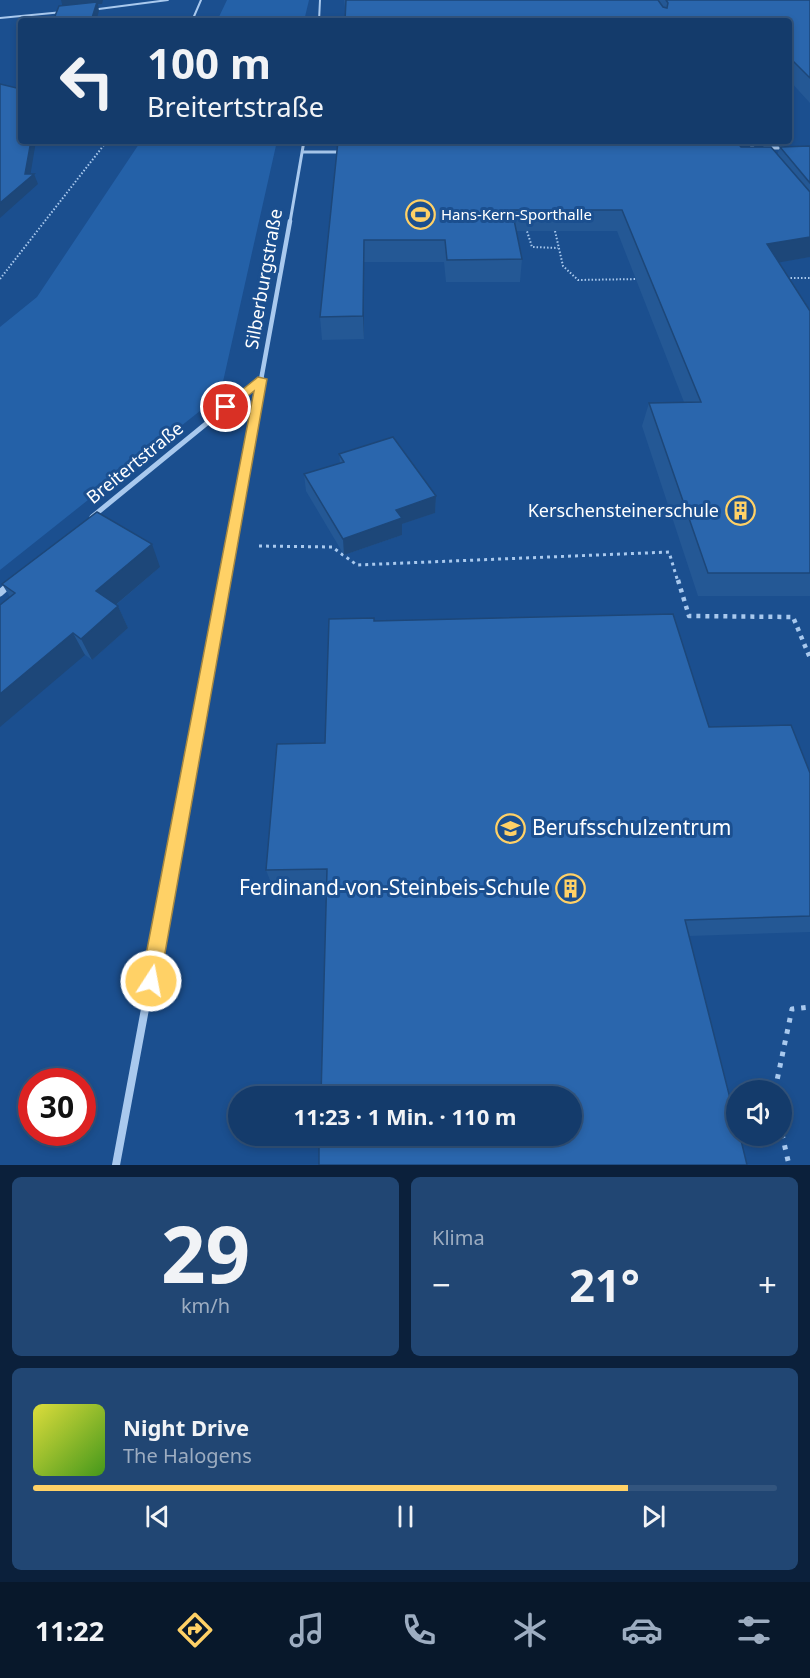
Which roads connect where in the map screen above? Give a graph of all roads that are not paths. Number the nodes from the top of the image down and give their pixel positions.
1 (168, 0) edge
2 (201, 0) edge
3 (320, 0) edge
4 (81, 11) edge
5 (69, 12) edge
6 (0, 18) edge
7 (193, 18) edge
8 (319, 18) edge
9 (303, 144) edge
10 (750, 144) edge
11 (744, 148) edge
12 (753, 148) junction
13 (792, 148) edge
14 (302, 152) junction
15 (349, 152) edge
16 (760, 157) edge
17 (261, 379) junction
18 (90, 519) edge
19 (18, 578) edge
20 (0, 593) edge
21 (116, 1165) edge

1 - 4 street
2 - 7 street
3 - 8 street
5 - 6 street
9 - 14 street, Silberburgstraße
10 - 12 street
11 - 12 street
12 - 13 street
12 - 16 street
14 - 15 street
14 - 17 street, Silberburgstraße
17 - 18 street, Breitertstraße
17 - 21 street, Silberburgstraße
19 - 20 street

